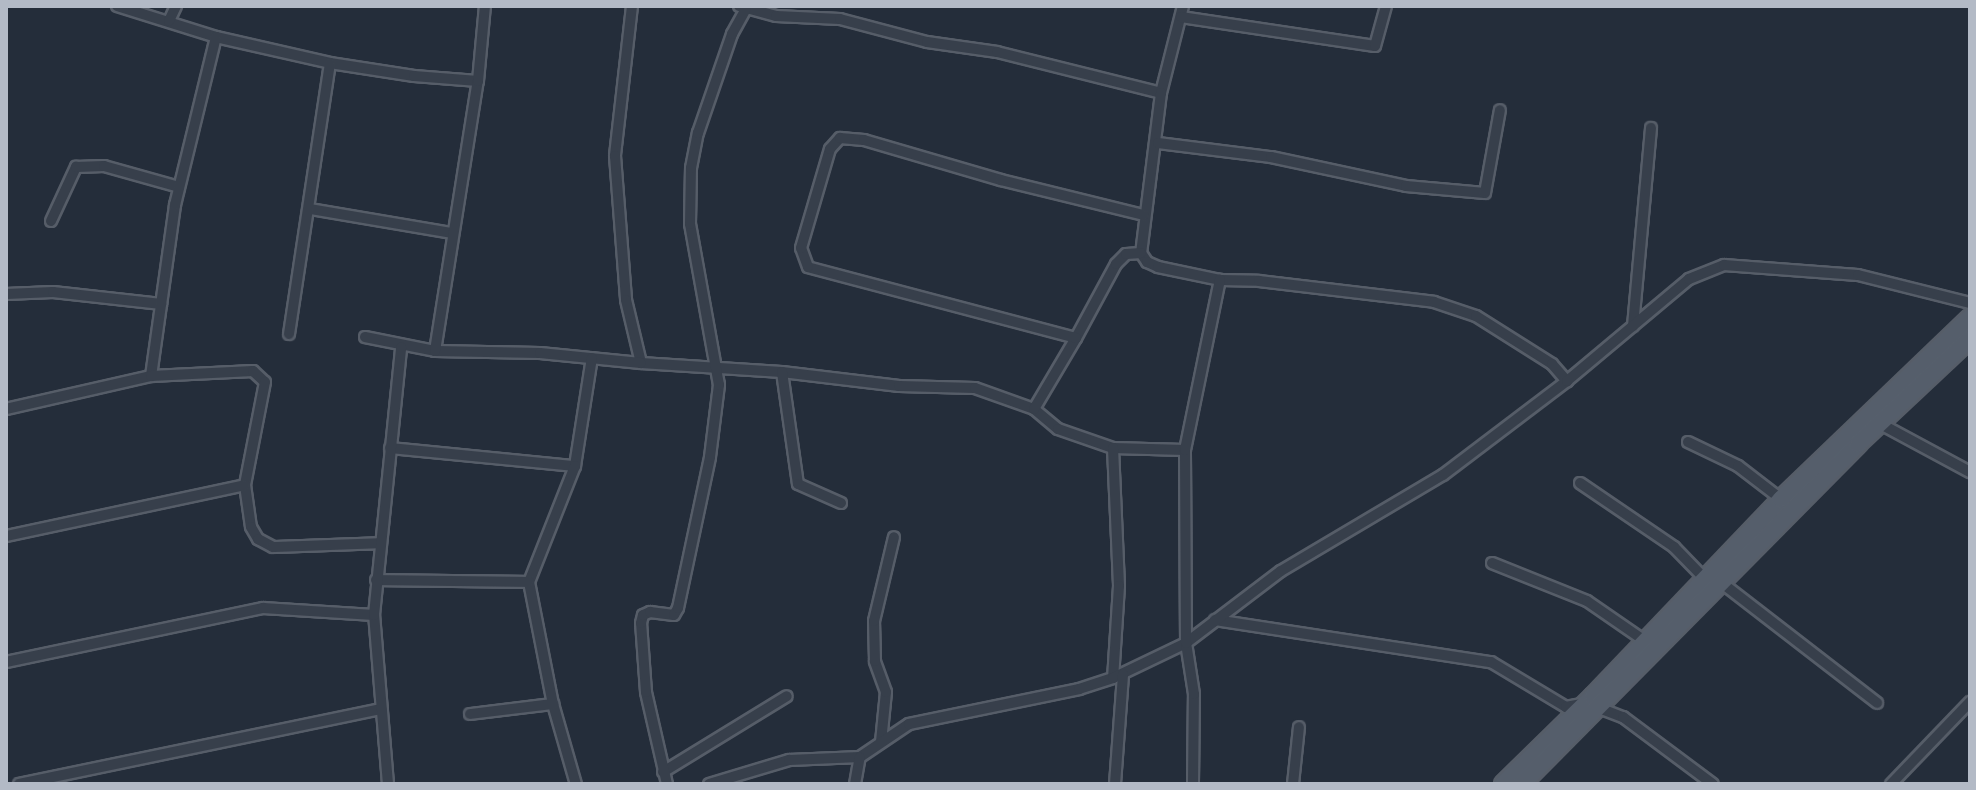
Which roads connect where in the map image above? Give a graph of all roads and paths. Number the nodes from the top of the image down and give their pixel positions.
1 (117, 6) edge
2 (176, 6) edge
3 (485, 6) edge
4 (632, 6) edge
5 (1386, 6) edge
6 (742, 7) edge
7 (776, 11) edge
8 (1182, 12) edge
9 (169, 21) junction
10 (216, 37) junction
11 (330, 63) junction
12 (478, 81) junction
13 (1161, 93) junction
14 (1500, 110) dead end
15 (1651, 128) dead end
16 (1158, 143) junction
17 (179, 187) junction
18 (310, 209) junction
19 (1144, 215) junction
20 (51, 221) dead end
21 (452, 233) junction
22 (1141, 253) junction
23 (1220, 280) junction
24 (6, 294) edge
25 (1970, 303) edge
26 (161, 304) junction
27 (1970, 318) edge
28 (1633, 326) junction
29 (289, 334) dead end
30 (365, 337) dead end
31 (1076, 338) junction
32 (1970, 339) edge
33 (401, 347) junction
34 (435, 351) junction
35 (592, 358) junction
36 (641, 363) junction
37 (718, 368) junction
38 (782, 372) junction
39 (151, 376) junction
40 (1567, 381) junction
41 (6, 409) edge
42 (1034, 409) junction
43 (1874, 419) junction
44 (1688, 442) dead end
45 (390, 448) junction
46 (1113, 448) junction
47 (1185, 450) junction
48 (575, 466) junction
49 (1970, 472) edge
50 (1580, 483) dead end
51 (245, 485) junction
52 (1781, 499) junction
53 (841, 503) dead end
54 (6, 536) edge
55 (894, 537) dead end
56 (380, 543) junction
57 (1492, 563) dead end
58 (1704, 578) junction
59 (376, 580) junction
60 (529, 582) junction
61 (1722, 583) junction
62 (374, 615) junction
63 (1215, 620) junction
64 (1645, 641) junction
65 (1186, 643) junction
66 (6, 662) edge
67 (1118, 676) junction
68 (787, 696) dead end
69 (1970, 702) edge
70 (1877, 703) dead end
71 (553, 704) junction
72 (1592, 706) junction
73 (381, 709) junction
74 (470, 714) dead end
75 (1299, 727) dead end
76 (881, 742) junction
77 (860, 757) junction
78 (663, 772) junction
79 (19, 784) edge
80 (388, 784) edge
81 (576, 784) edge
82 (667, 784) edge
83 (709, 784) edge
84 (855, 784) edge
85 (1115, 784) edge
86 (1193, 784) edge
87 (1293, 784) edge
88 (1503, 784) edge
89 (1522, 784) edge
90 (1713, 784) edge
91 (1891, 784) edge

1 - 9 street
2 - 9 street
3 - 12 street
4 - 36 street
5 - 8 street
6 - 7 street
6 - 37 street
7 - 13 street
8 - 13 street
9 - 10 street
10 - 11 street
10 - 17 street
11 - 12 street
11 - 18 street
12 - 21 street
13 - 16 street
14 - 16 street
15 - 28 street
16 - 19 street
17 - 20 street
17 - 26 street
18 - 21 street
18 - 29 street
19 - 22 street
19 - 31 street
21 - 34 street
22 - 23 street
22 - 31 street
23 - 40 street
23 - 47 street
24 - 26 street
25 - 28 street
26 - 39 street
27 - 43 main road
28 - 40 street
30 - 33 street
31 - 42 street
32 - 43 main road
33 - 34 street
33 - 45 street
34 - 35 street
35 - 36 street
35 - 48 street
36 - 37 street
37 - 38 street
37 - 78 street
38 - 42 street
38 - 53 street
39 - 41 street
39 - 51 street
40 - 63 street
42 - 46 street
43 - 49 street
43 - 52 main road
43 - 61 main road
44 - 52 street
45 - 48 street
45 - 56 street
46 - 47 street
46 - 67 street
47 - 65 street
48 - 60 street
50 - 58 street
51 - 54 street
51 - 56 street
52 - 58 main road
55 - 76 street
56 - 59 street
57 - 64 street
58 - 64 main road
59 - 60 street
59 - 62 street
60 - 71 street
61 - 70 street
61 - 72 main road
62 - 66 street
62 - 73 street
63 - 65 street
63 - 72 street
64 - 72 main road
65 - 67 street
65 - 86 street
67 - 76 street
67 - 85 street
68 - 78 street
69 - 91 street
71 - 74 street
71 - 81 street
72 - 88 main road
72 - 89 main road
72 - 90 street
73 - 79 street
73 - 80 street
75 - 87 street
76 - 77 street
77 - 83 street
77 - 84 street
78 - 82 street

